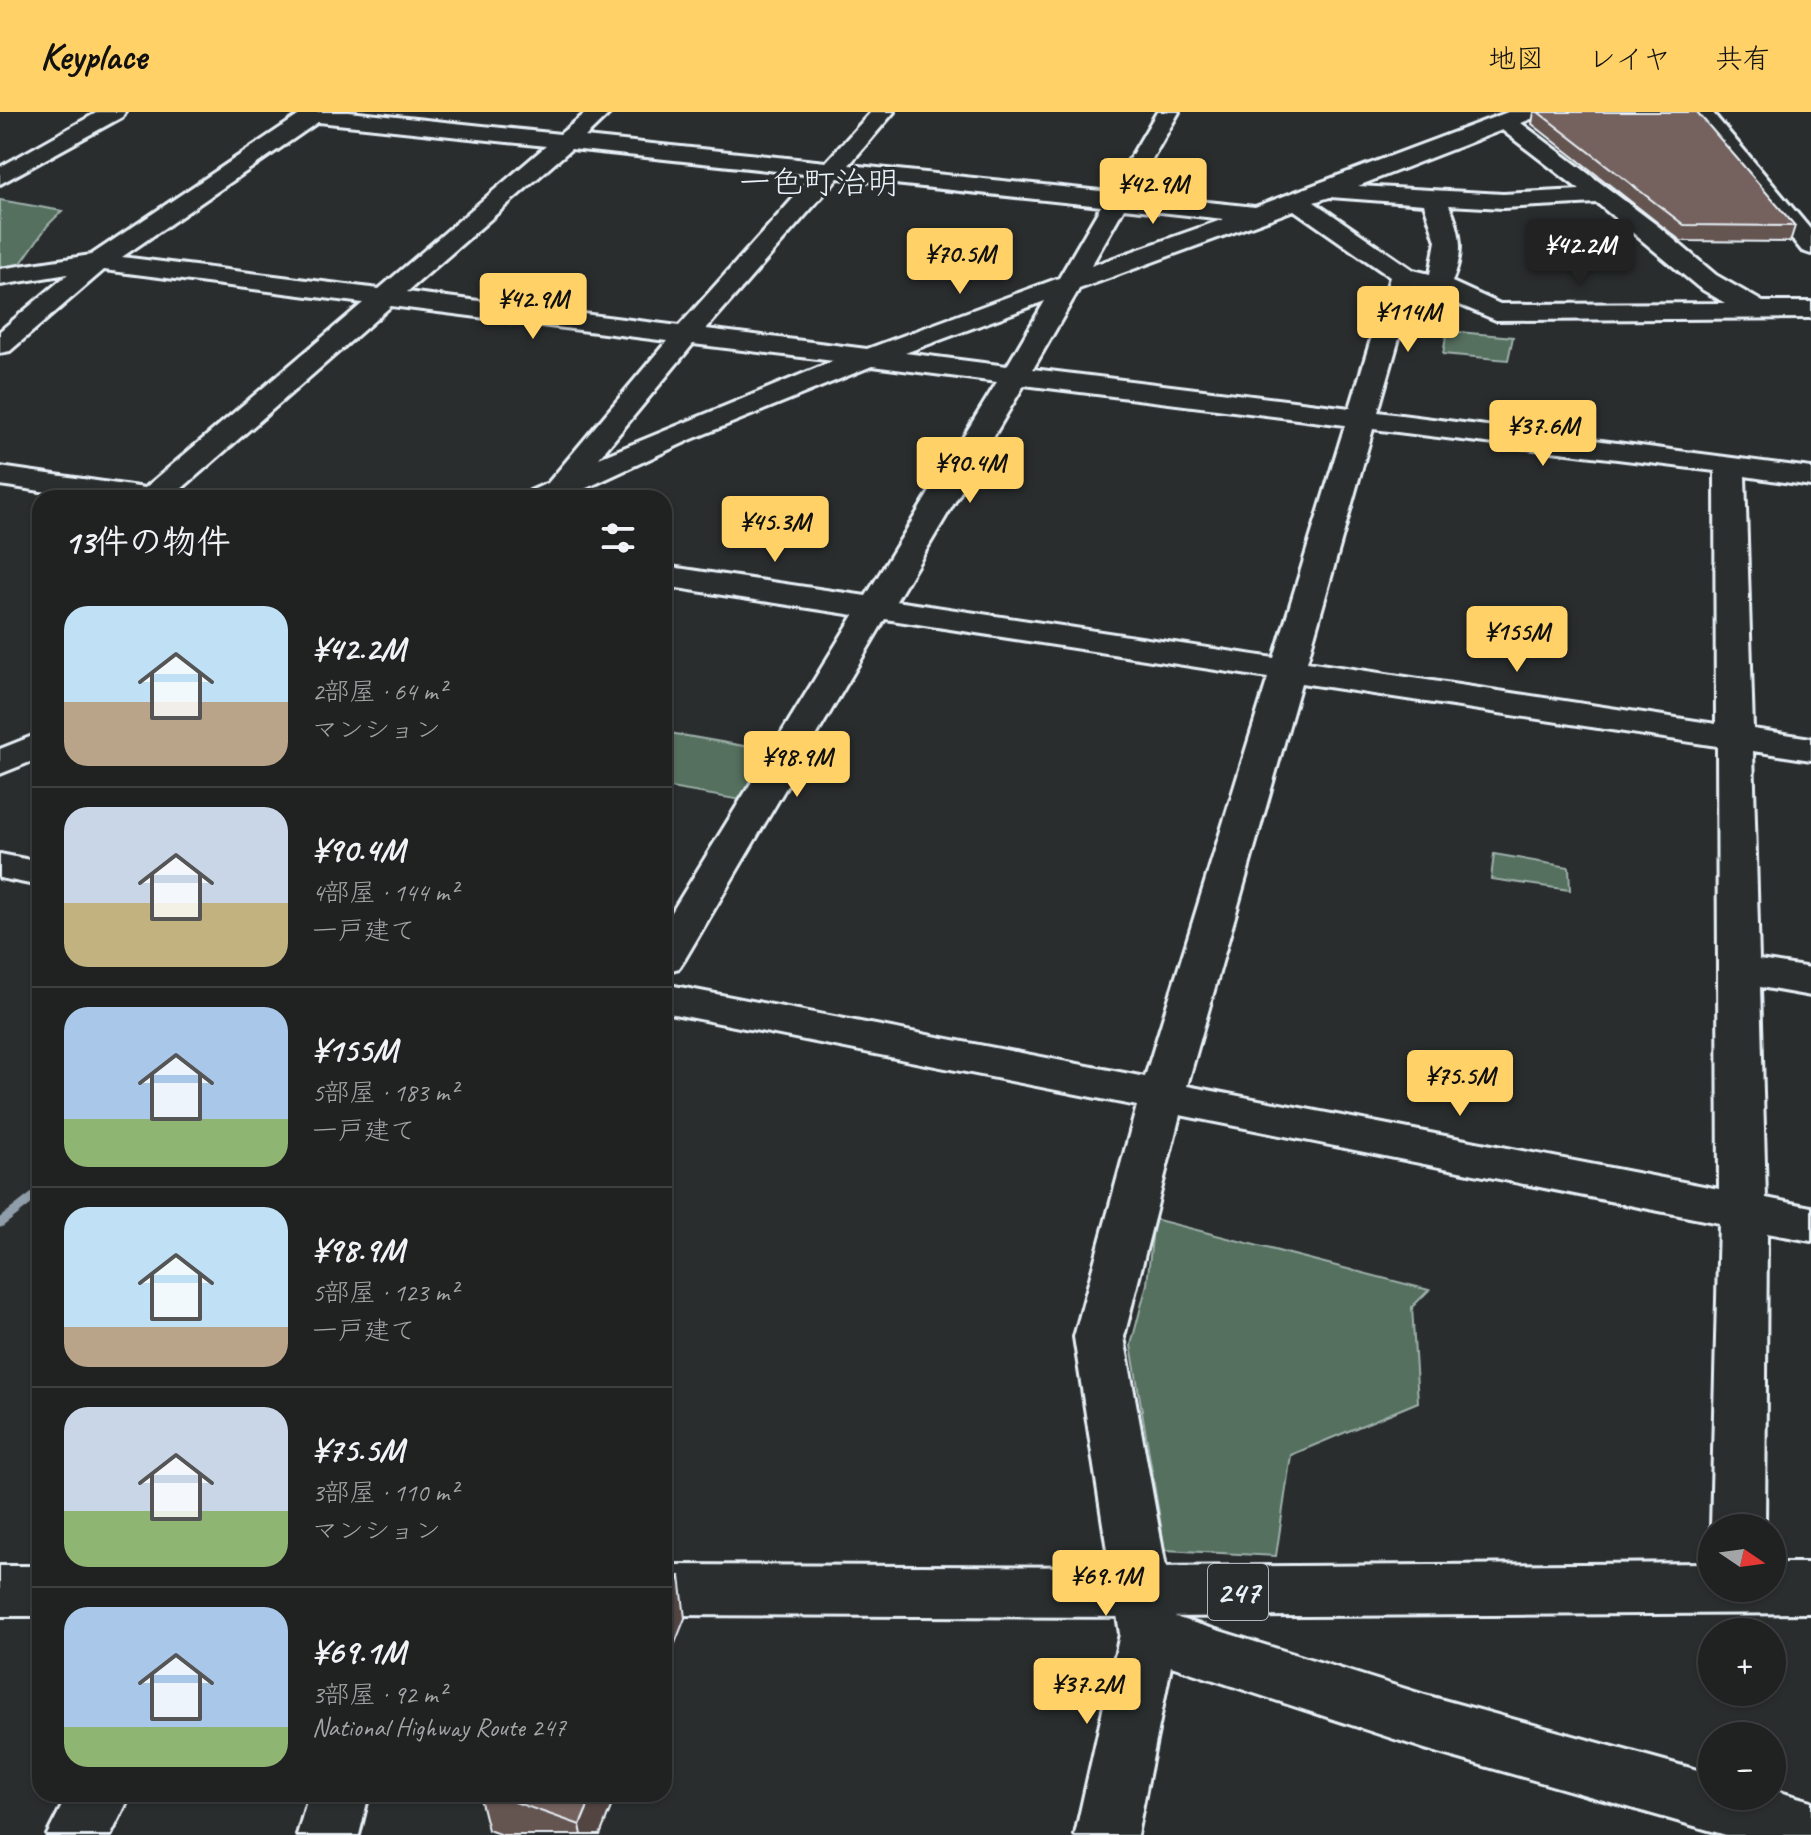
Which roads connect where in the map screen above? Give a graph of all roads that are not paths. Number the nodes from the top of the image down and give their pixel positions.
1 (114, 112) edge
2 (600, 112) edge
3 (883, 112) edge
4 (1168, 112) edge
5 (1700, 112) edge
6 (1510, 116) edge
7 (566, 141) junction
8 (833, 169) junction
9 (0, 177) edge
10 (1325, 191) junction
11 (1601, 196) junction
12 (1118, 198) junction
13 (1433, 198) junction
14 (1298, 202) junction
15 (1257, 215) junction
16 (1811, 246) edge
17 (98, 262) junction
18 (1404, 275) junction
19 (0, 277) edge
20 (1067, 283) junction
21 (1438, 285) junction
22 (385, 297) junction
23 (1757, 310) junction
24 (1811, 310) edge
25 (686, 335) junction
26 (0, 345) edge
27 (870, 357) junction
28 (1016, 374) junction
29 (1362, 418) junction
30 (1730, 464) junction
31 (0, 476) edge
32 (1811, 477) edge
33 (97, 490) edge
34 (161, 490) edge
35 (552, 490) edge
36 (558, 490) edge
37 (672, 577) edge
38 (877, 608) junction
39 (1288, 669) junction
40 (1737, 738) junction
41 (32, 748) edge
42 (1811, 749) edge
43 (0, 763) edge
44 (0, 866) edge
45 (32, 872) edge
46 (672, 946) edge
47 (1739, 970) junction
48 (1811, 982) edge
49 (672, 1000) edge
50 (1162, 1096) junction
51 (1743, 1211) junction
52 (1811, 1224) edge
53 (1738, 1514) edge
54 (1786, 1588) edge
55 (1811, 1588) edge
56 (672, 1590) edge
57 (1698, 1590) edge
58 (0, 1591) edge
59 (32, 1591) edge
60 (1146, 1613) junction
61 (97, 1802) edge
62 (337, 1802) edge
63 (1811, 1830) edge
64 (78, 1835) edge
65 (328, 1835) edge
66 (1106, 1835) edge

1 - 9 street
2 - 7 street
3 - 8 street
4 - 12 street
5 - 16 street
6 - 10 street
6 - 11 street
7 - 8 street
7 - 17 street
7 - 22 street
8 - 12 street
8 - 25 street
10 - 13 street
10 - 14 street
11 - 13 street
11 - 23 street
12 - 15 street
12 - 20 street
13 - 21 street
14 - 15 street
14 - 18 street
15 - 20 street
17 - 19 street
17 - 22 street
17 - 26 street
18 - 21 street
18 - 29 street
20 - 27 street
20 - 28 street
21 - 23 street
22 - 25 street
22 - 34 street
23 - 24 street
25 - 27 street
25 - 35 street
27 - 28 street
27 - 36 street
28 - 29 street
28 - 38 street
29 - 30 street
29 - 39 street
30 - 32 street
30 - 40 street
31 - 33 street
37 - 38 street
38 - 39 street
38 - 46 street
39 - 40 street
39 - 50 street
40 - 42 street
40 - 47 street
41 - 43 street
44 - 45 street
47 - 48 street
47 - 51 street
49 - 50 street
50 - 51 street
50 - 60 street
51 - 52 street
51 - 53 street
54 - 55 highway, 247
56 - 60 highway, 247
57 - 60 highway, 247
58 - 59 highway
60 - 63 street
60 - 66 street
61 - 64 street
62 - 65 street

